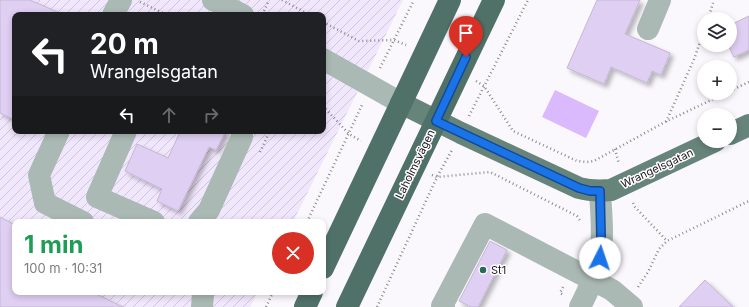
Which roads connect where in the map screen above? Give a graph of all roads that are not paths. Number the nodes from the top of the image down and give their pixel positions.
1 (120, 0) edge
2 (450, 0) edge
3 (494, 0) edge
4 (660, 0) edge
5 (114, 12) edge
6 (648, 29) dead end
7 (326, 62) edge
8 (401, 104) junction
9 (436, 121) junction
10 (749, 125) edge
11 (737, 131) edge
12 (58, 134) edge
13 (125, 134) edge
14 (242, 134) edge
15 (700, 148) edge
16 (600, 191) junction
17 (77, 219) edge
18 (147, 219) edge
19 (202, 219) edge
20 (326, 262) edge
21 (592, 280) junction
22 (203, 295) edge
23 (310, 295) edge
24 (630, 305) edge
25 (580, 306) edge
26 (202, 307) edge
27 (304, 307) edge
28 (347, 307) edge
29 (444, 307) edge

1 - 5 street
2 - 8 highway
3 - 9 highway, Laholmsvägen
4 - 6 street
7 - 8 street
8 - 9 main road, Wrangelsgatan
8 - 20 highway
9 - 16 main road, Wrangelsgatan
9 - 28 highway, Laholmsvägen
10 - 11 main road
12 - 17 street
13 - 18 street
14 - 19 street
15 - 16 main road, Wrangelsgatan
16 - 21 street
21 - 24 street
21 - 25 street
21 - 29 street
22 - 26 street
23 - 27 highway

